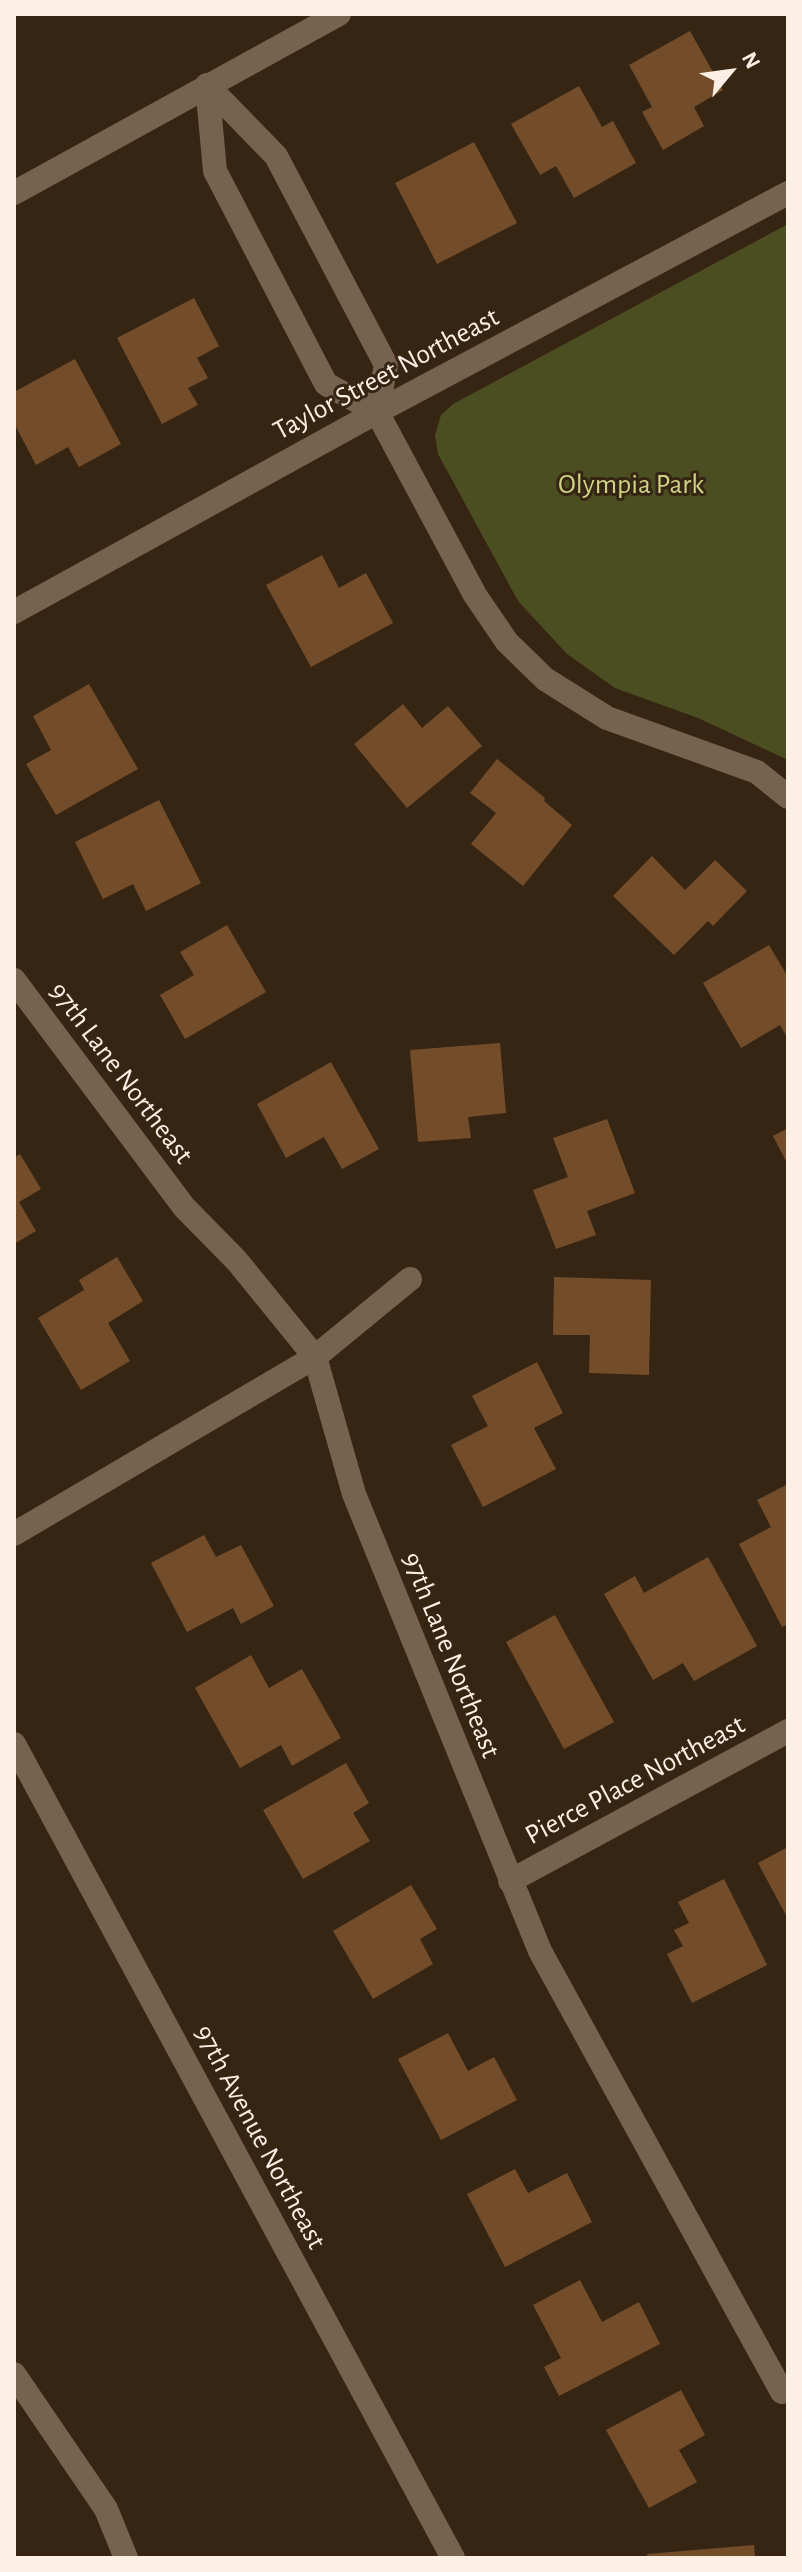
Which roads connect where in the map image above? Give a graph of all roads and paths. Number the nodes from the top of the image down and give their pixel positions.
1 (339, 14) edge
2 (207, 85) junction
3 (14, 193) edge
4 (788, 193) edge
5 (377, 412) junction
6 (14, 612) edge
7 (788, 797) edge
8 (14, 980) edge
9 (410, 1279) dead end
10 (315, 1357) junction
11 (14, 1534) edge
12 (788, 1731) edge
13 (14, 1744) edge
14 (510, 1881) junction
15 (14, 2374) edge
16 (785, 2390) edge
17 (126, 2558) edge
18 (453, 2558) edge

1 - 2 street
2 - 3 street
2 - 5 street
2 - 5 street
4 - 5 street, Taylor Street Northeast
5 - 6 street, Taylor Street Northeast
5 - 7 street
8 - 10 street, 97th Lane Northeast
9 - 10 street
10 - 11 street
10 - 14 street, 97th Lane Northeast
12 - 14 street, Pierce Place Northeast
13 - 18 street, 97th Avenue Northeast
14 - 16 street, 97th Lane Northeast
15 - 17 street

